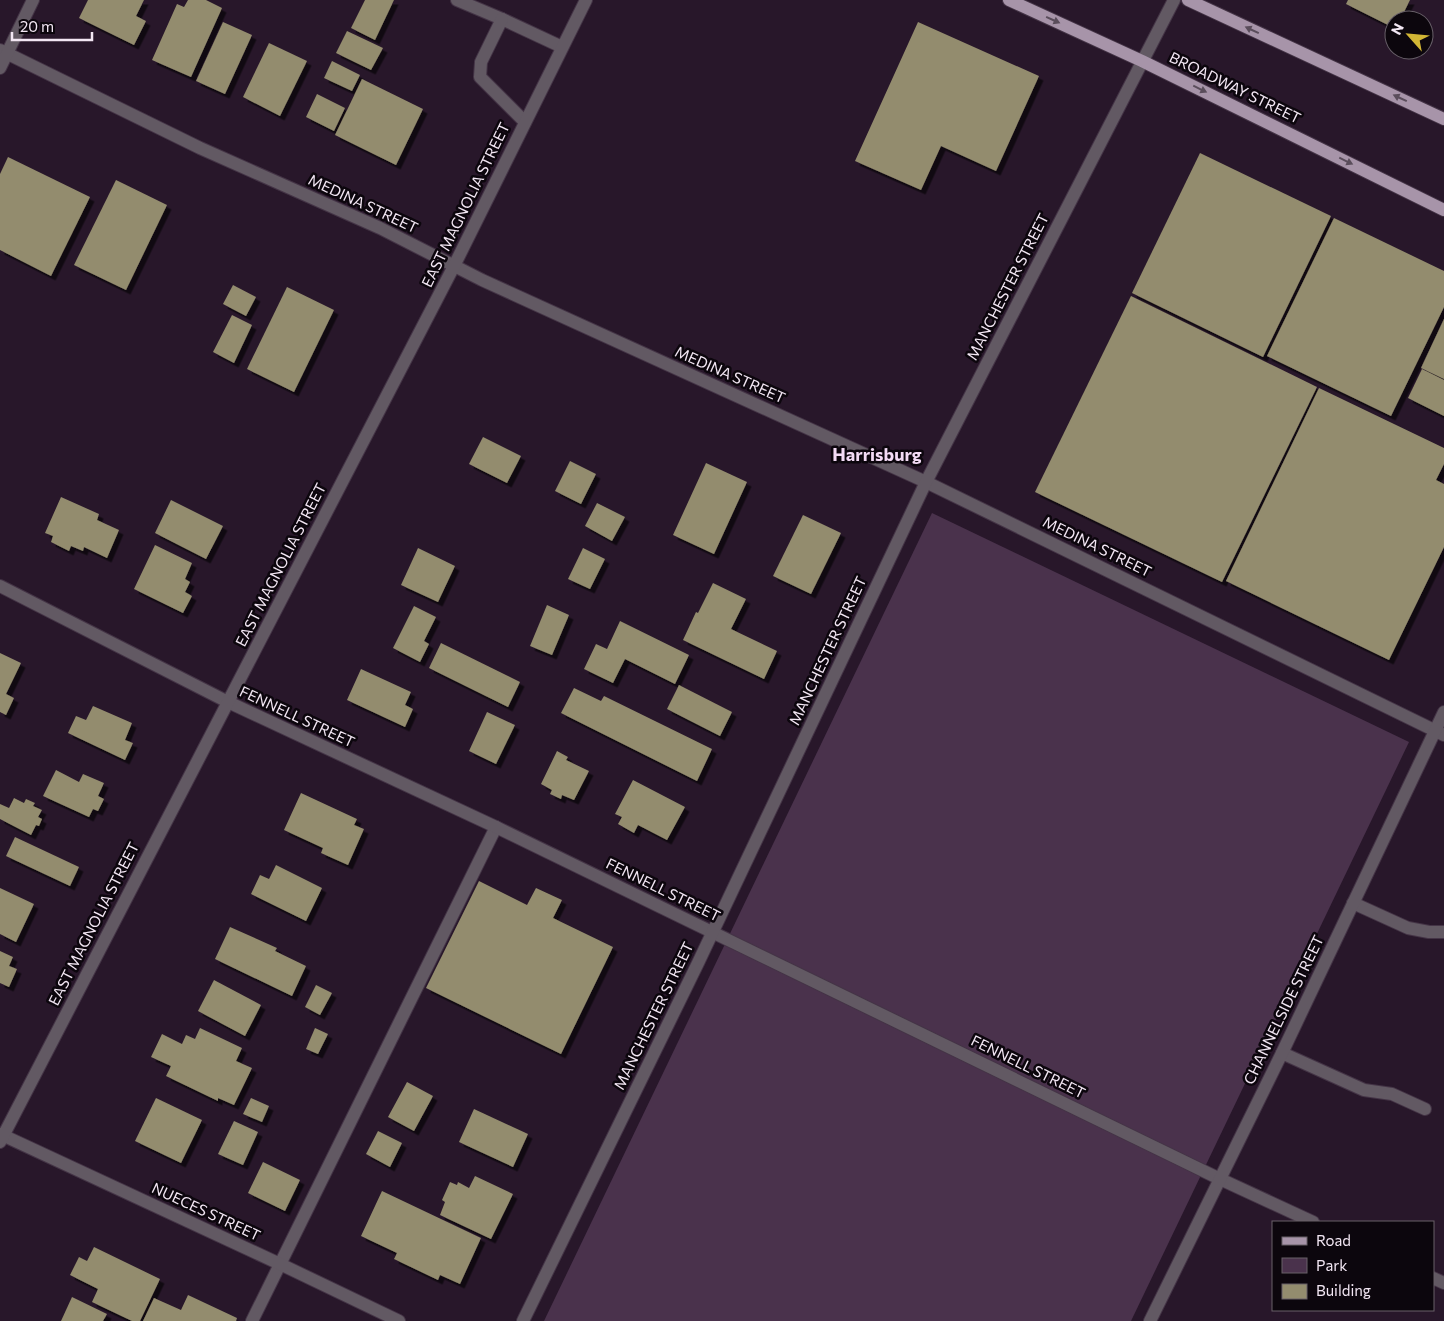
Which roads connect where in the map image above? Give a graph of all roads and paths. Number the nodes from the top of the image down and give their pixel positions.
1 (33, 0) edge
2 (457, 0) edge
3 (586, 0) edge
4 (1009, 0) edge
5 (1174, 0) edge
6 (1188, 0) edge
7 (502, 19) junction
8 (562, 47) junction
9 (4, 51) edge
10 (1142, 61) junction
11 (0, 68) edge
12 (1444, 119) edge
13 (525, 122) junction
14 (1444, 210) edge
15 (454, 266) junction
16 (926, 482) junction
17 (0, 587) edge
18 (228, 702) junction
19 (1444, 712) edge
20 (1440, 733) edge
21 (496, 827) junction
22 (1353, 903) junction
23 (713, 932) junction
24 (1444, 932) edge
25 (1282, 1053) junction
26 (1426, 1109) dead end
27 (1, 1137) edge
28 (1220, 1179) junction
29 (1311, 1221) edge
30 (280, 1264) junction
31 (252, 1321) edge
32 (399, 1321) edge
33 (523, 1321) edge
34 (1150, 1321) edge

1 - 9 street
2 - 7 street
3 - 8 street, EAST MAGNOLIA STREET
4 -> 10 main road, BROADWAY STREET
5 - 10 street, MANCHESTER STREET
12 -> 6 main road
7 - 8 street
7 - 13 street
8 - 13 street, EAST MAGNOLIA STREET
9 - 11 street
9 - 15 street, MEDINA STREET
10 -> 14 main road, BROADWAY STREET
10 - 16 street, MANCHESTER STREET
13 - 15 street, EAST MAGNOLIA STREET
15 - 16 street, MEDINA STREET
15 - 18 street, EAST MAGNOLIA STREET
16 - 20 street, MEDINA STREET
16 - 23 street, MANCHESTER STREET
17 - 18 street, FENNELL STREET
18 - 21 street, FENNELL STREET
18 - 27 street, EAST MAGNOLIA STREET
19 - 20 street, CHANNELSIDE STREET
20 - 22 street, CHANNELSIDE STREET
21 - 23 street, FENNELL STREET
21 - 30 street
22 - 24 street
22 - 25 street, CHANNELSIDE STREET
23 - 28 street, FENNELL STREET
23 - 33 street, MANCHESTER STREET
25 - 26 street
25 - 28 street, CHANNELSIDE STREET
27 - 30 street, NUECES STREET
28 - 29 street, FENNELL STREET
28 - 34 street, CHANNELSIDE STREET
30 - 31 street
30 - 32 street, NUECES STREET

